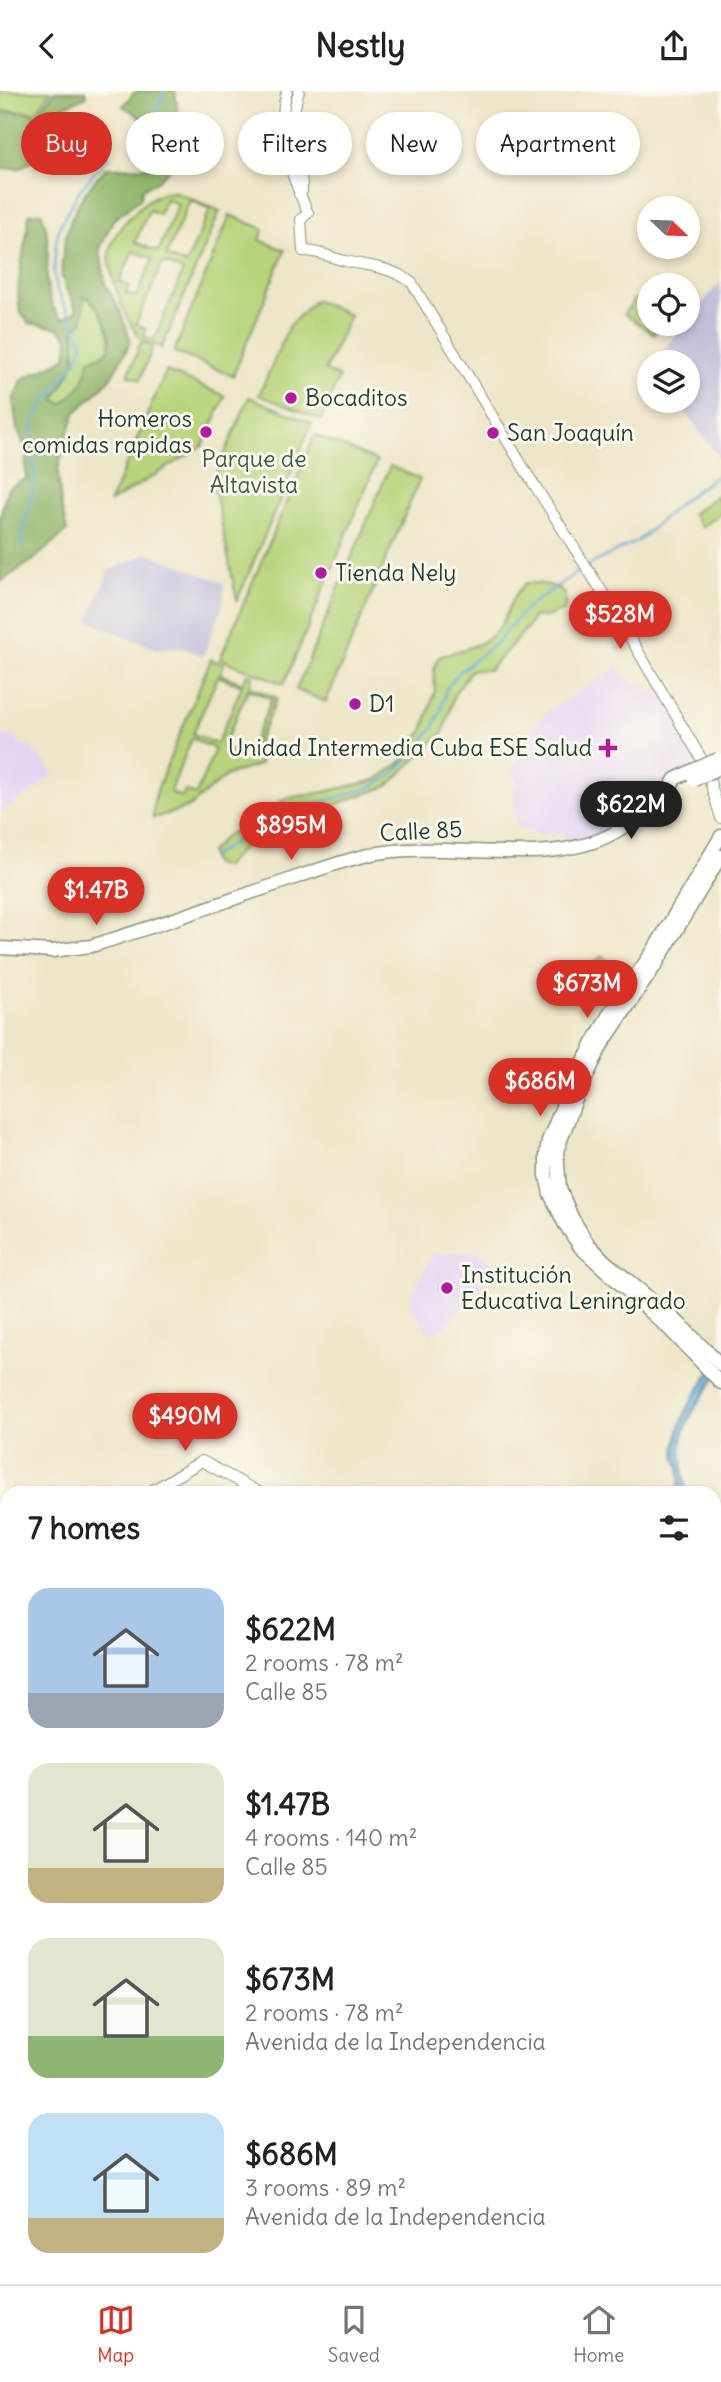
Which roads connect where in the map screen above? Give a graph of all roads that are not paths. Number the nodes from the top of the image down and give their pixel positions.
1 (287, 91) edge
2 (299, 91) edge
3 (299, 194) junction
4 (720, 761) edge
5 (721, 818) edge
6 (721, 836) edge
7 (721, 856) edge
8 (0, 948) edge
9 (537, 1082) dead end
10 (568, 1092) junction
11 (706, 1357) junction
12 (721, 1365) edge
13 (721, 1383) edge
14 (160, 1486) edge
15 (249, 1486) edge

1 - 3 street
2 - 3 street
3 - 5 street
4 - 8 main road, Calle 85, bridge
6 - 10 main road
7 - 11 main road
9 - 10 main road
10 - 11 main road
11 - 12 main road
11 - 13 main road
14 - 15 street

